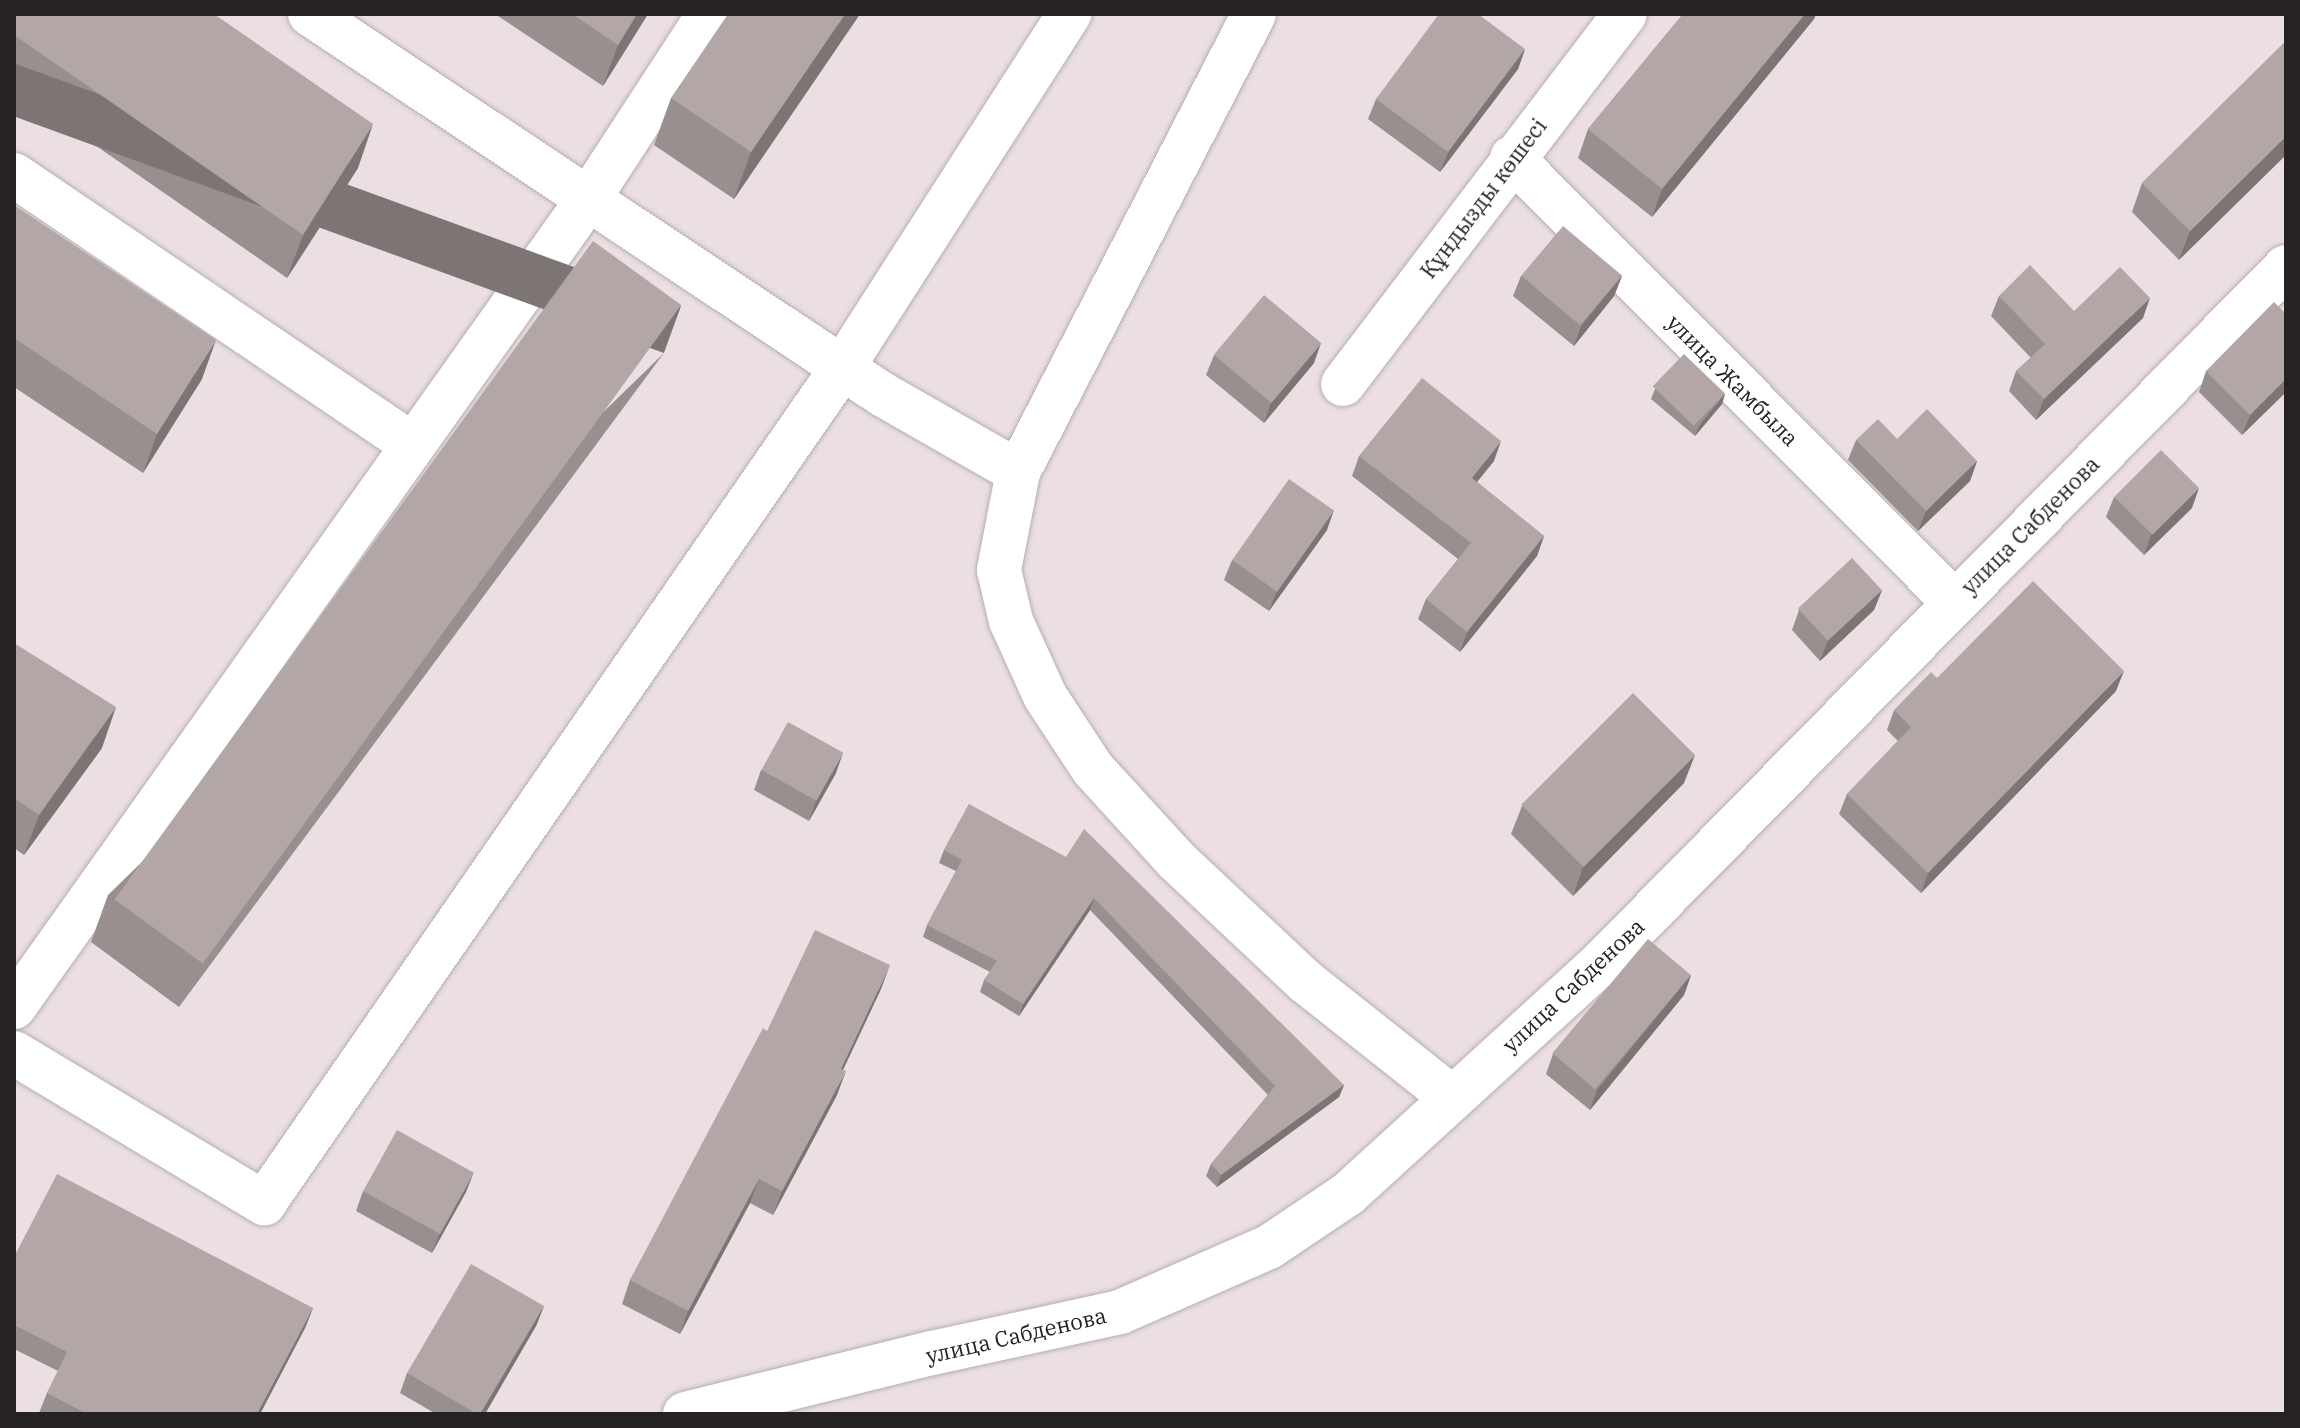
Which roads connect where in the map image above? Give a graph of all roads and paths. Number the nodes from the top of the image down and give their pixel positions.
1 (310, 14) edge
2 (709, 14) edge
3 (1069, 14) edge
4 (1254, 14) edge
5 (1625, 14) edge
6 (1512, 158) junction
7 (14, 175) edge
8 (589, 198) junction
9 (2286, 267) edge
10 (842, 368) junction
11 (1343, 384) dead end
12 (413, 445) junction
13 (1018, 472) junction
14 (1954, 602) junction
15 (14, 1007) edge
16 (14, 1053) edge
17 (1451, 1097) junction
18 (685, 1414) edge

1 - 8 street
2 - 8 street
3 - 10 street
4 - 13 street
5 - 6 street, Құндызды көшесі
6 - 11 street, Құндызды көшесі
6 - 14 street, улица Жамбыла
7 - 12 street
8 - 10 street
8 - 12 street
9 - 14 street, улица Сабденова
10 - 13 street
10 - 16 street
12 - 15 street
13 - 17 street
14 - 17 street, улица Сабденова
17 - 18 street, улица Сабденова

